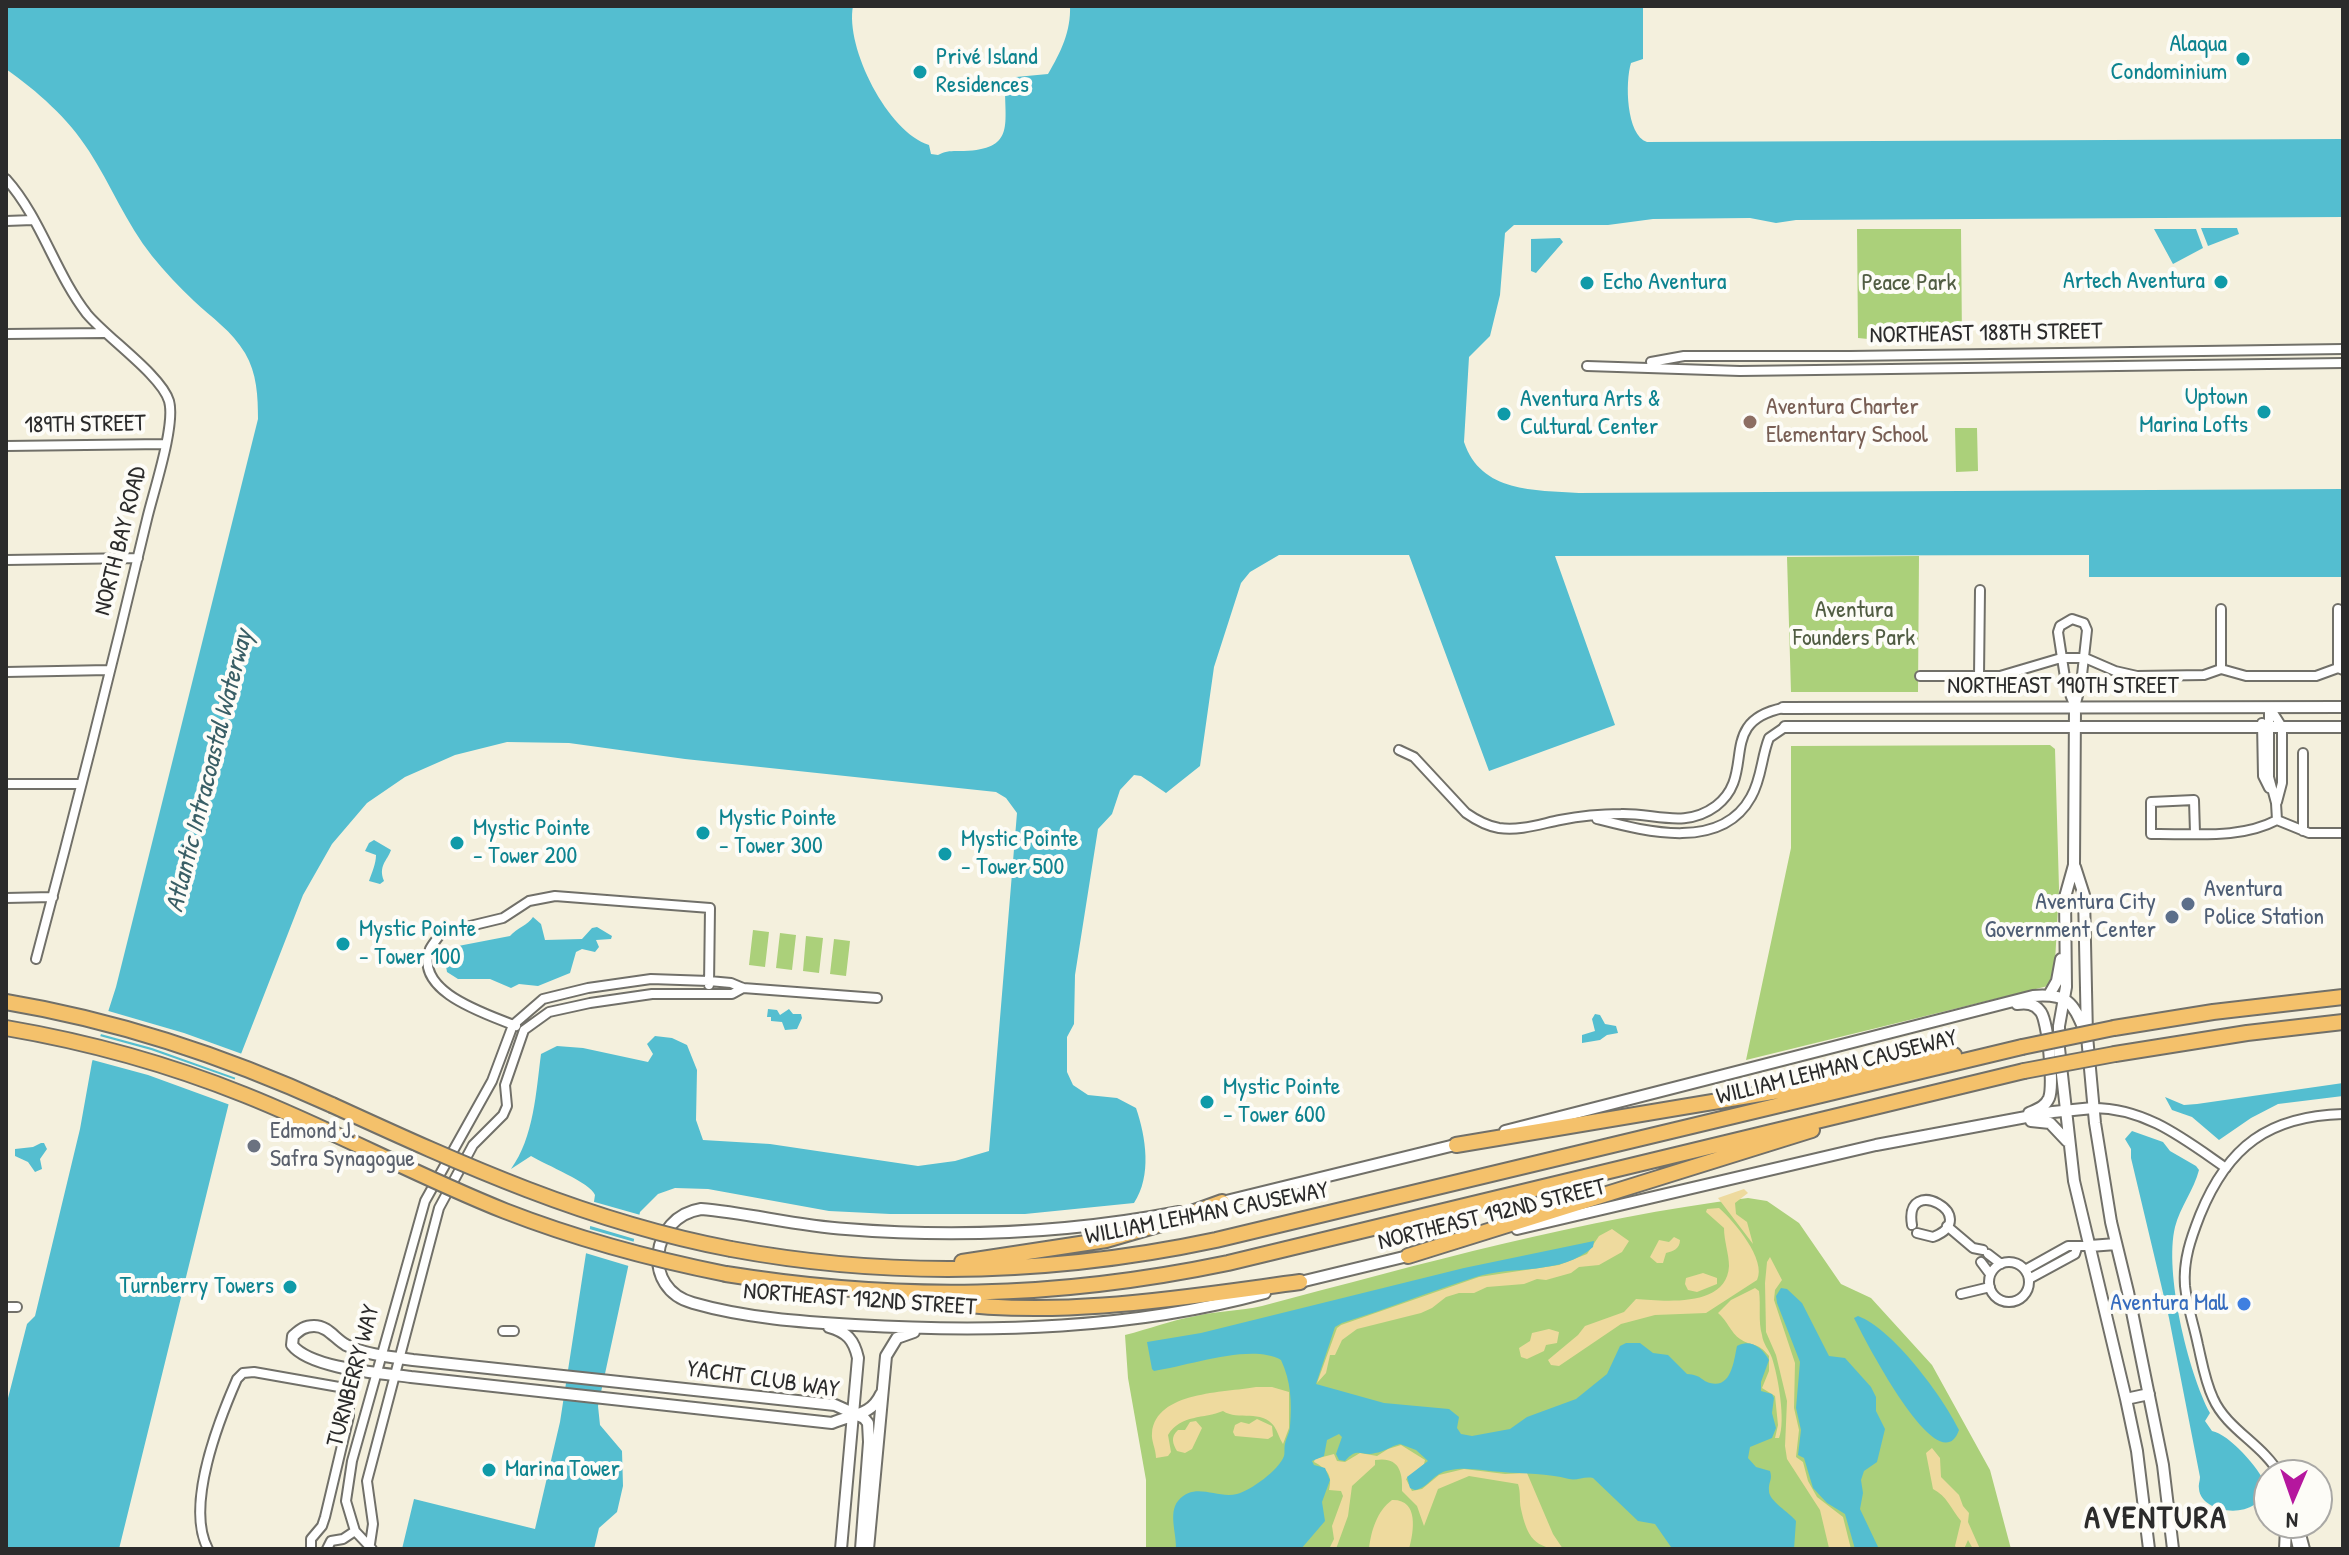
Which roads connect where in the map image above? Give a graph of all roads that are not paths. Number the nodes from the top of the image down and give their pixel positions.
1 (6, 179) edge
2 (33, 220) junction
3 (6, 221) edge
4 (104, 333) junction
5 (6, 334) edge
6 (2343, 349) edge
7 (2343, 363) edge
8 (1631, 365) junction
9 (1587, 366) dead end
10 (165, 444) junction
11 (6, 446) edge
12 (138, 558) junction
13 (6, 560) edge
14 (1980, 590) dead end
15 (2221, 609) dead end
16 (2338, 609) dead end
17 (2061, 658) junction
18 (2085, 658) junction
19 (2221, 669) junction
20 (2340, 669) edge
21 (109, 670) junction
22 (6, 672) edge
23 (1920, 676) dead end
24 (1979, 676) junction
25 (1906, 707) junction
26 (2075, 707) junction
27 (2269, 707) junction
28 (2343, 707) edge
29 (1783, 708) joint
30 (1785, 727) joint
31 (2074, 727) junction
32 (2265, 727) junction
33 (2282, 727) junction
34 (2343, 727) edge
35 (1901, 728) junction
36 (1399, 750) dead end
37 (2303, 753) dead end
38 (6, 784) edge
39 (81, 784) junction
40 (2276, 803) junction
41 (1589, 816) junction
42 (2277, 820) junction
43 (2303, 831) junction
44 (2195, 833) junction
45 (2343, 833) edge
46 (2074, 865) junction
47 (53, 897) junction
48 (6, 898) edge
49 (2065, 937) junction
50 (36, 959) dead end
51 (709, 981) junction
52 (743, 988) junction
53 (710, 995) junction
54 (2049, 995) junction
55 (2343, 997) edge
56 (877, 998) dead end
57 (2064, 998) junction
58 (6, 1002) edge
59 (1972, 1013) junction
60 (2343, 1022) edge
61 (513, 1025) junction
62 (6, 1028) edge
63 (524, 1030) junction
64 (2087, 1036) junction
65 (1994, 1053) junction
66 (492, 1081) junction
67 (505, 1085) junction
68 (2093, 1108) junction
69 (1865, 1109) junction
70 (2065, 1110) junction
71 (2343, 1114) edge
72 (2005, 1122) junction
73 (461, 1136) junction
74 (2068, 1141) junction
75 (473, 1145) junction
76 (1456, 1145) junction
77 (2226, 1168) junction
78 (425, 1201) junction
79 (1222, 1202) junction
80 (439, 1208) junction
81 (1912, 1225) dead end
82 (1947, 1226) junction
83 (1917, 1233) dead end
84 (2116, 1244) junction
85 (2090, 1246) junction
86 (1982, 1251) junction
87 (1408, 1256) junction
88 (2001, 1264) junction
89 (911, 1269) junction
90 (1990, 1274) junction
91 (2027, 1275) junction
92 (400, 1282) junction
93 (1300, 1282) junction
94 (1990, 1287) junction
95 (417, 1288) junction
96 (890, 1293) junction
97 (1961, 1294) dead end
98 (6, 1307) edge
99 (17, 1307) dead end
100 (811, 1322) junction
101 (934, 1330) junction
102 (503, 1331) dead end
103 (514, 1331) dead end
104 (383, 1355) junction
105 (400, 1358) junction
106 (378, 1372) junction
107 (396, 1375) junction
108 (881, 1394) junction
109 (2149, 1394) junction
110 (2126, 1399) junction
111 (852, 1414) junction
112 (2267, 1459) edge
113 (348, 1481) junction
114 (367, 1484) junction
115 (355, 1531) junction
116 (371, 1546) edge
117 (208, 1549) edge
118 (311, 1549) edge
119 (327, 1549) edge
120 (841, 1549) edge
121 (861, 1549) edge
122 (868, 1549) edge
123 (2149, 1549) edge
124 (2173, 1549) edge

1 - 2 street, NORTH BAY ROAD
2 - 3 street
2 - 4 street, NORTH BAY ROAD
4 - 5 street
4 - 10 street, NORTH BAY ROAD
6 - 8 street, NORTHEAST 188TH STREET
7 - 8 street, NORTHEAST 188TH STREET
8 - 9 street, NORTHEAST 188TH STREET
10 - 11 street, 189TH STREET
10 - 12 street, NORTH BAY ROAD
12 - 13 street
12 - 21 street, NORTH BAY ROAD
14 - 24 street
15 - 19 street
16 - 20 street
17 - 18 street
17 - 18 street
17 - 24 street
17 - 26 street
18 - 19 street
18 - 26 street
19 - 20 street
21 - 22 street
21 - 39 street, NORTH BAY ROAD
23 - 24 street
25 - 26 street, NORTHEAST 190TH STREET
25 - 29 street, NORTHEAST 190TH STREET
25 - 35 street
26 - 27 street, NORTHEAST 190TH STREET
26 - 31 street
27 - 28 street, NORTHEAST 190TH STREET
27 - 32 street
27 - 33 street
29 - 41 street
30 - 35 street, NORTHEAST 190TH STREET
30 - 41 street
31 - 32 street, NORTHEAST 190TH STREET
31 - 35 street, NORTHEAST 190TH STREET
31 - 46 street
32 - 33 street, NORTHEAST 190TH STREET
32 - 40 street
33 - 34 street, NORTHEAST 190TH STREET
33 - 40 street
36 - 41 street
37 - 43 street
38 - 39 street
39 - 47 street, NORTH BAY ROAD
40 - 42 street
42 - 43 street
42 - 44 street
43 - 45 street
44 - 44 street
46 - 49 street
46 - 64 street
47 - 48 street
47 - 50 street, NORTH BAY ROAD
49 - 54 street
49 - 57 street
51 - 52 street
51 - 53 street
51 - 61 street
51 - 61 street
52 - 53 street
52 - 56 street
53 - 63 street
54 - 57 street, NORTHEAST 192ND STREET
54 - 59 street, NORTHEAST 192ND STREET
55 - 65 highway, WILLIAM LEHMAN CAUSEWAY, bridge
57 - 64 street
57 - 70 street
58 - 89 highway, WILLIAM LEHMAN CAUSEWAY, bridge
59 - 72 street
59 - 76 street, NORTHEAST 192ND STREET
60 - 69 highway, WILLIAM LEHMAN CAUSEWAY, bridge
61 - 63 street
61 - 66 street, TURNBERRY WAY
62 - 96 highway, WILLIAM LEHMAN CAUSEWAY, bridge
63 - 67 street, TURNBERRY WAY
64 - 68 street
65 - 76 highway
65 - 89 highway, WILLIAM LEHMAN CAUSEWAY
66 - 67 street
66 - 73 street, TURNBERRY WAY
67 - 75 street, TURNBERRY WAY
68 - 70 street, NORTHEAST 192ND STREET
68 - 77 street, NORTHEAST 192ND STREET
68 - 84 street
69 - 87 highway
69 - 96 highway, WILLIAM LEHMAN CAUSEWAY
70 - 72 street, NORTHEAST 192ND STREET
70 - 74 street
71 - 77 street
72 - 74 street
72 - 87 street, NORTHEAST 192ND STREET
73 - 75 street
73 - 78 street, TURNBERRY WAY
74 - 85 street
75 - 80 street, TURNBERRY WAY
76 - 79 street, NORTHEAST 192ND STREET
77 - 112 street
78 - 80 street
78 - 92 street, TURNBERRY WAY
79 - 89 highway
79 - 100 street, NORTHEAST 192ND STREET
80 - 95 street, TURNBERRY WAY
81 - 82 street
82 - 83 street
82 - 86 street
84 - 85 street
84 - 109 street
85 - 91 street
85 - 110 street
86 - 88 street
86 - 90 street
87 - 93 street, NORTHEAST 192ND STREET
88 - 90 street
88 - 91 street
90 - 94 street
91 - 94 street
92 - 95 street, TURNBERRY WAY
92 - 104 street, TURNBERRY WAY
93 - 96 highway
93 - 101 street, NORTHEAST 192ND STREET
94 - 97 street
95 - 105 street, TURNBERRY WAY
98 - 99 street
100 - 101 street, NORTHEAST 192ND STREET
100 - 111 street
101 - 108 street
102 - 103 street
104 - 105 street, YACHT CLUB WAY
104 - 106 street, TURNBERRY WAY
104 - 106 street, YACHT CLUB WAY
105 - 107 street, TURNBERRY WAY
105 - 111 street, YACHT CLUB WAY
106 - 107 street, YACHT CLUB WAY
106 - 113 street, TURNBERRY WAY
107 - 111 street, YACHT CLUB WAY
107 - 114 street, TURNBERRY WAY
108 - 111 street
108 - 122 street
109 - 110 street
109 - 124 street
110 - 123 street
111 - 120 street
111 - 121 street
113 - 114 street, TURNBERRY WAY
113 - 115 street, TURNBERRY WAY
114 - 116 street, TURNBERRY WAY
115 - 116 street, TURNBERRY WAY
115 - 119 street
117 - 118 street

